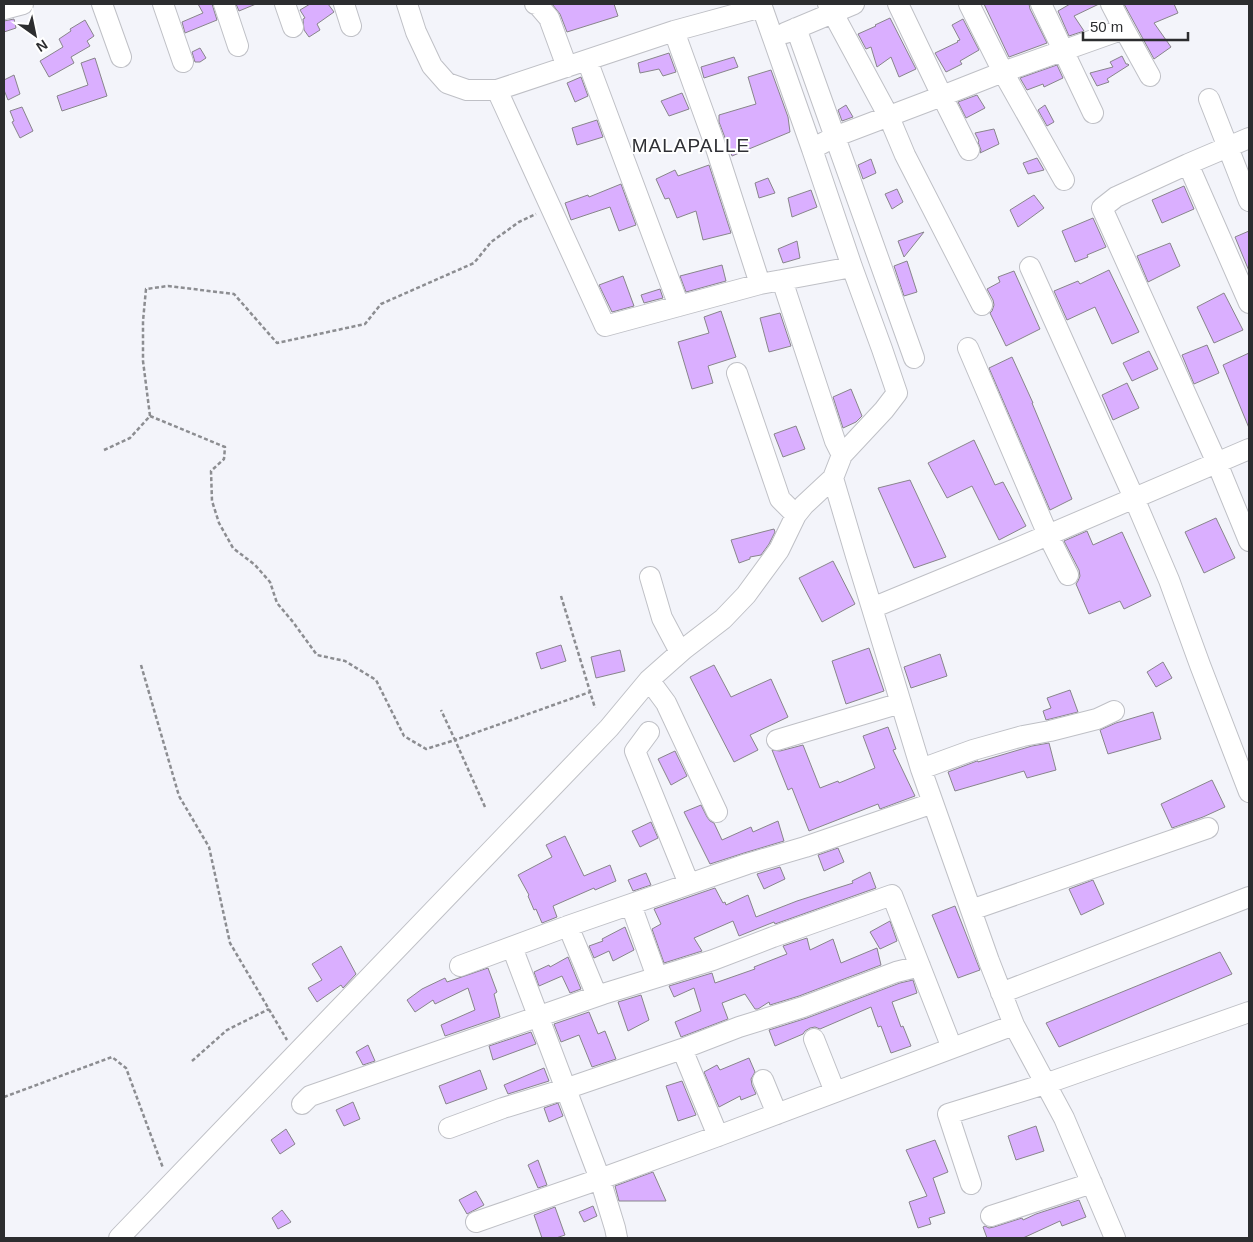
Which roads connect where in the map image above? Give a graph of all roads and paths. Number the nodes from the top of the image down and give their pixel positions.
1 (23, 4) edge
2 (102, 4) edge
3 (163, 4) edge
4 (224, 4) edge
5 (285, 4) edge
6 (344, 4) edge
7 (407, 4) edge
8 (535, 4) edge
9 (854, 4) edge
10 (898, 4) edge
11 (969, 4) edge
12 (1041, 4) edge
13 (1111, 4) edge
14 (762, 5) edge
15 (830, 8) edge
16 (4, 9) edge
17 (351, 26) dead end
18 (293, 27) dead end
19 (796, 28) junction
20 (1124, 29) junction
21 (674, 31) junction
22 (773, 37) junction
23 (238, 46) dead end
24 (1063, 50) junction
25 (121, 57) dead end
26 (587, 60) junction
27 (183, 62) dead end
28 (567, 67) junction
29 (1003, 72) junction
30 (1150, 76) dead end
31 (497, 90) junction
32 (942, 96) junction
33 (1209, 99) dead end
34 (1093, 112) dead end
35 (889, 117) junction
36 (834, 137) junction
37 (1249, 138) edge
38 (1227, 147) junction
39 (812, 148) junction
40 (969, 150) dead end
41 (1188, 164) junction
42 (1064, 180) dead end
43 (1249, 201) edge
44 (551, 208) junction
45 (852, 267) junction
46 (1030, 267) dead end
47 (782, 280) junction
48 (760, 284) junction
49 (1249, 303) edge
50 (982, 305) dead end
51 (679, 306) junction
52 (968, 348) dead end
53 (914, 358) dead end
54 (737, 373) dead end
55 (150, 416) junction
56 (1249, 449) edge
57 (104, 450) dead end
58 (842, 455) junction
59 (1216, 463) junction
60 (833, 478) junction
61 (1134, 498) junction
62 (796, 515) junction
63 (1048, 535) junction
64 (1249, 541) edge
65 (1068, 575) dead end
66 (650, 577) dead end
67 (561, 596) dead end
68 (872, 608) junction
69 (680, 652) junction
70 (141, 665) dead end
71 (649, 680) junction
72 (590, 692) junction
73 (901, 703) junction
74 (595, 708) dead end
75 (441, 710) dead end
76 (1114, 711) dead end
77 (649, 732) dead end
78 (455, 740) junction
79 (777, 740) dead end
80 (921, 769) junction
81 (1249, 792) edge
82 (933, 803) junction
83 (485, 807) dead end
84 (717, 812) dead end
85 (1208, 828) dead end
86 (689, 884) junction
87 (1249, 897) edge
88 (631, 905) junction
89 (971, 910) junction
90 (568, 926) junction
91 (512, 947) junction
92 (460, 966) dead end
93 (920, 966) junction
94 (657, 977) junction
95 (1001, 993) junction
96 (597, 996) junction
97 (269, 1009) junction
98 (1249, 1012) edge
99 (538, 1017) junction
100 (1014, 1025) junction
101 (814, 1039) dead end
102 (952, 1048) junction
103 (682, 1049) junction
104 (296, 1054) junction
105 (192, 1062) dead end
106 (764, 1080) dead end
107 (1046, 1084) junction
108 (565, 1089) junction
109 (835, 1092) junction
110 (4, 1097) edge
111 (302, 1104) dead end
112 (777, 1114) junction
113 (450, 1128) dead end
114 (718, 1136) junction
115 (600, 1179) junction
116 (1092, 1183) junction
117 (971, 1184) dead end
118 (170, 1186) junction
119 (991, 1216) dead end
120 (476, 1222) dead end
121 (119, 1238) edge
122 (617, 1238) edge
123 (1115, 1238) edge

1 - 16 street
2 - 25 street
3 - 27 street
4 - 23 street
5 - 18 street
6 - 17 street
7 - 31 street
8 - 28 street
9 - 15 street
10 - 32 street
11 - 29 street
12 - 24 street
13 - 20 street
14 - 21 street
14 - 22 street
15 - 19 street
15 - 35 street
19 - 22 street
19 - 36 street
20 - 24 street
20 - 30 street
21 - 26 street
21 - 48 street
22 - 39 street
24 - 29 street
24 - 34 street
26 - 28 street
26 - 51 street
28 - 31 street
29 - 32 street
29 - 42 street
31 - 44 street
32 - 35 street
32 - 40 street
33 - 38 street
35 - 36 street
35 - 50 street
36 - 39 street
36 - 53 street
37 - 38 street
38 - 41 street
38 - 43 street
39 - 45 street
41 - 49 street
41 - 59 street
44 - 51 street
44 - 55 path
45 - 47 street
45 - 58 street
46 - 61 street
47 - 48 street
47 - 58 street
48 - 51 street
52 - 63 street
54 - 62 street
55 - 57 path
55 - 78 path
56 - 59 street
58 - 60 street
59 - 61 street
59 - 64 street
60 - 62 street
60 - 68 street
61 - 63 street
61 - 81 street
62 - 69 street
63 - 65 street
63 - 68 street
66 - 69 street
67 - 72 path
68 - 73 street
69 - 71 street
70 - 97 path
71 - 84 street
71 - 104 street
72 - 74 path
72 - 78 path
73 - 79 street
73 - 80 street
75 - 78 path
76 - 80 street
77 - 86 street
78 - 83 path
80 - 82 street
82 - 86 street
82 - 89 street
85 - 89 street
86 - 88 street
87 - 95 street
88 - 90 street
88 - 94 street
89 - 95 street
90 - 91 street
90 - 96 street
91 - 92 street
91 - 99 street
93 - 94 street
93 - 102 street
93 - 103 street
94 - 96 street
95 - 100 street
96 - 99 street
97 - 104 path
97 - 105 path
98 - 107 street
99 - 108 street
99 - 111 street
100 - 102 street
100 - 107 street
101 - 109 street
102 - 109 street
103 - 108 street
103 - 114 street
104 - 118 street
106 - 112 street
107 - 116 street
107 - 117 street
108 - 113 street
108 - 115 street
109 - 112 street
110 - 118 path
112 - 114 street
114 - 115 street
115 - 120 street
115 - 122 street
116 - 119 street
116 - 123 street
118 - 121 street

